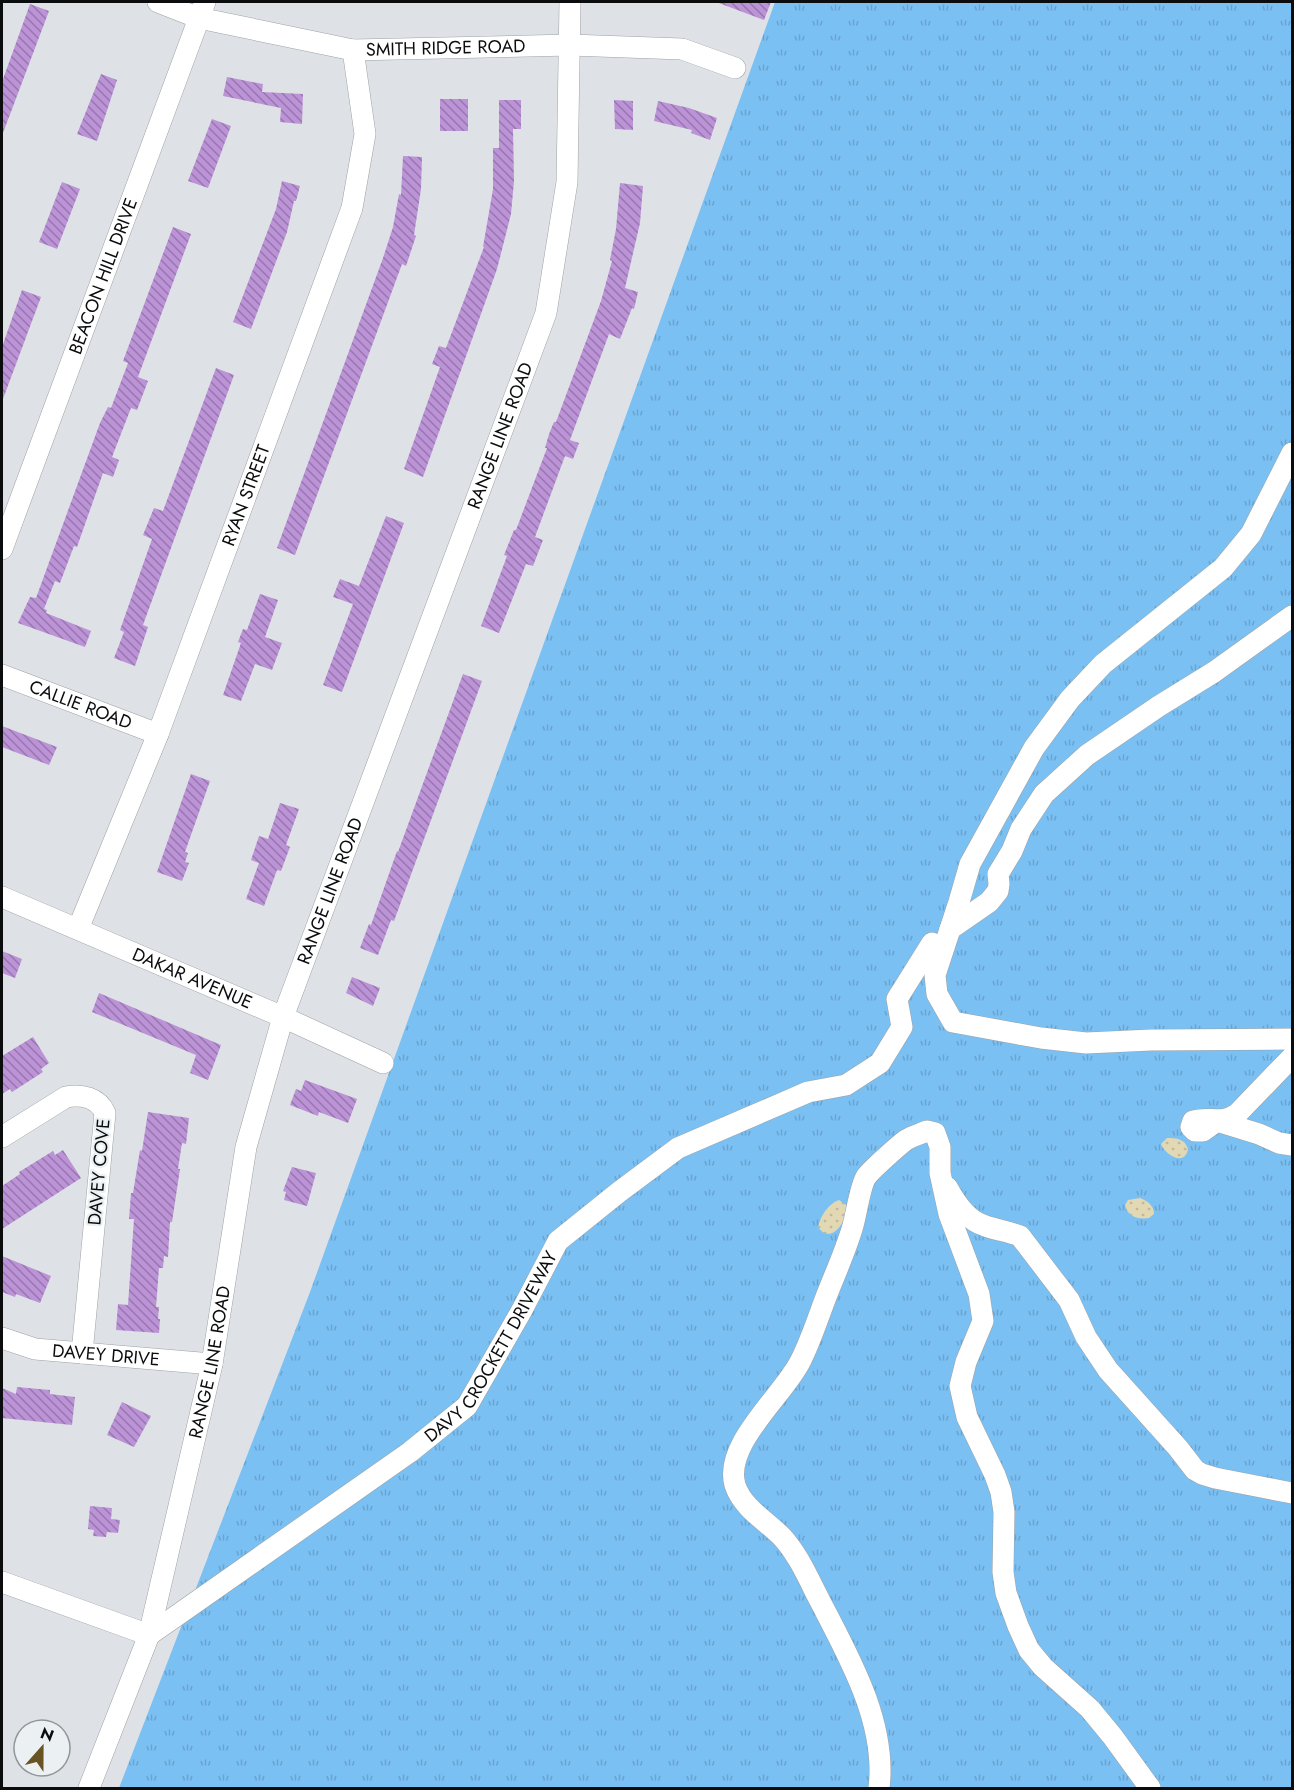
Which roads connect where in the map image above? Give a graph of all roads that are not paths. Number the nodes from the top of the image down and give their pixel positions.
1 (158, 2) edge
2 (570, 2) edge
3 (202, 10) edge
4 (570, 45) junction
5 (353, 51) junction
6 (735, 68) dead end
7 (1293, 453) edge
8 (2, 549) edge
9 (1293, 616) edge
10 (2, 675) edge
11 (158, 734) junction
12 (2, 897) edge
13 (78, 929) junction
14 (950, 929) junction
15 (932, 944) dead end
16 (283, 1017) junction
17 (1293, 1039) edge
18 (1293, 1057) edge
19 (383, 1063) dead end
20 (2, 1137) edge
21 (1293, 1145) edge
22 (940, 1173) junction
23 (2, 1338) edge
24 (82, 1353) junction
25 (212, 1364) junction
26 (1293, 1493) edge
27 (2, 1581) edge
28 (149, 1635) junction
29 (89, 1788) edge
30 (879, 1788) edge
31 (1150, 1788) edge

1 - 3 street, SMITH RIDGE ROAD
2 - 4 street, RANGE LINE ROAD
3 - 5 street, SMITH RIDGE ROAD
3 - 8 street, BEACON HILL DRIVE
4 - 5 street, SMITH RIDGE ROAD
4 - 6 street, SMITH RIDGE ROAD
4 - 16 street, RANGE LINE ROAD
5 - 11 street, RYAN STREET
7 - 14 street
9 - 14 street
10 - 11 street, CALLIE ROAD
11 - 13 street, RYAN STREET
12 - 13 street, DAKAR AVENUE
13 - 16 street, DAKAR AVENUE
14 - 17 street
15 - 28 street, DAVY CROCKETT DRIVEWAY
16 - 19 street, DAKAR AVENUE
16 - 25 street, RANGE LINE ROAD
18 - 21 street
20 - 24 street, DAVEY COVE
22 - 26 street
22 - 30 street
22 - 31 street
23 - 24 street, DAVEY DRIVE
24 - 25 street, DAVEY DRIVE
25 - 28 street, RANGE LINE ROAD
27 - 28 street
28 - 29 street, RANGE LINE ROAD

